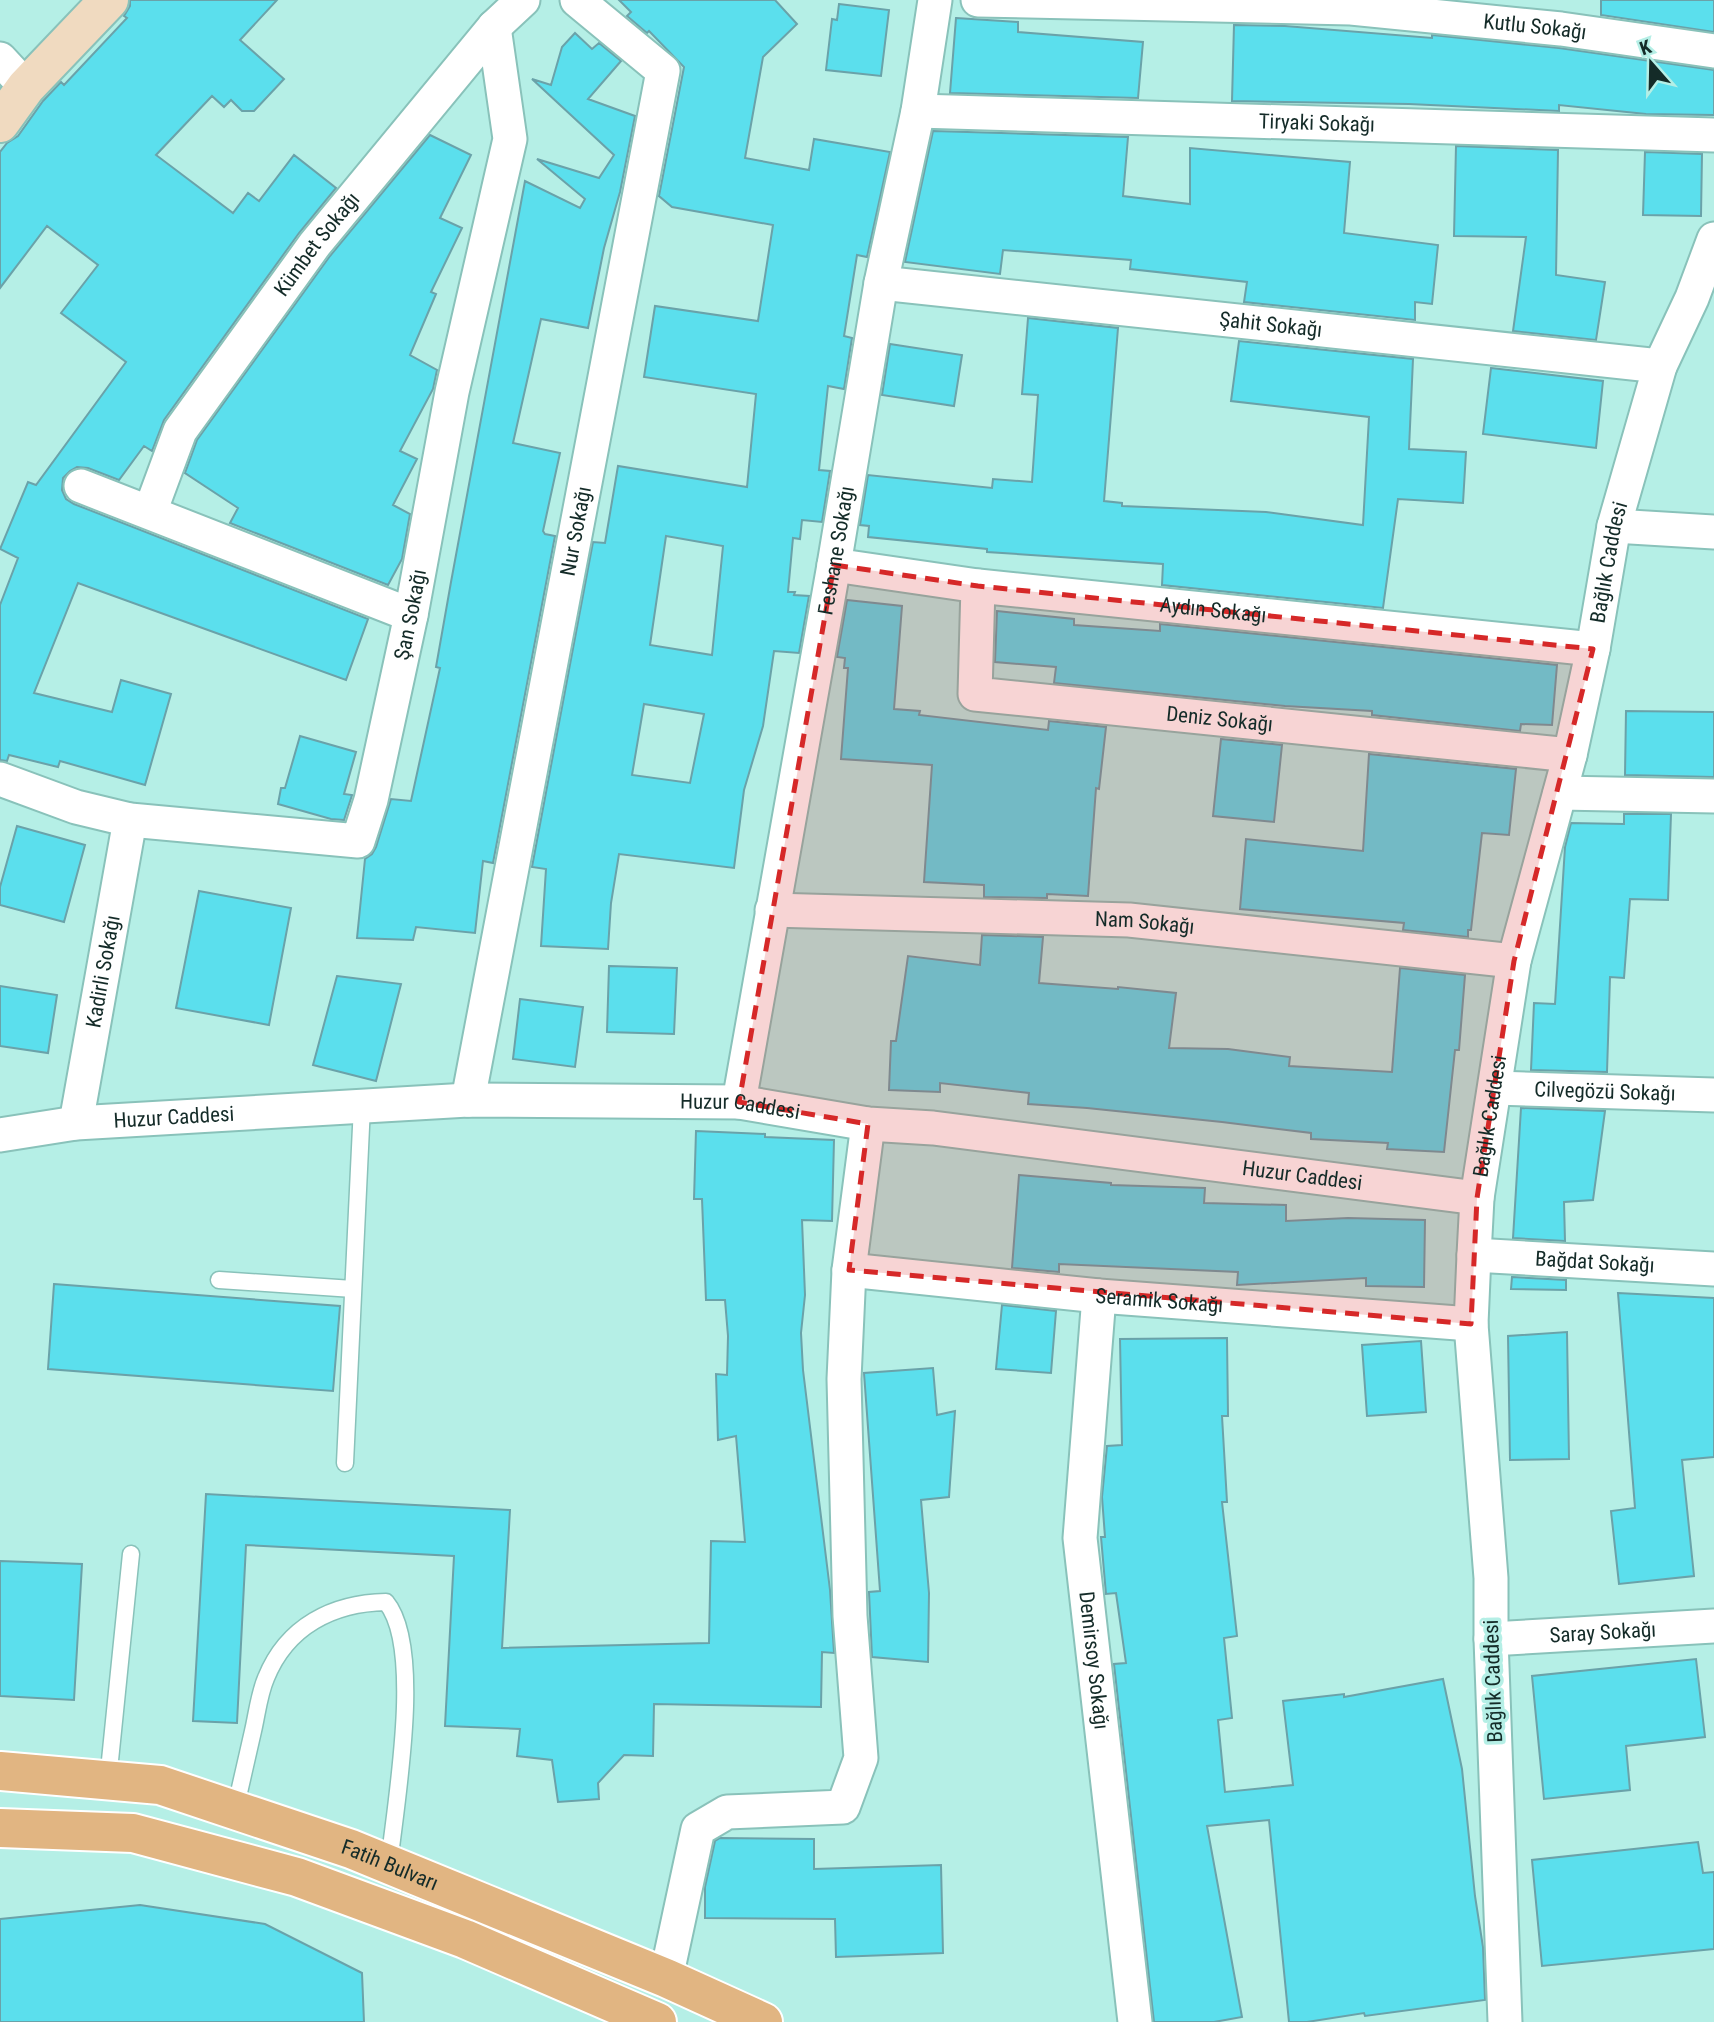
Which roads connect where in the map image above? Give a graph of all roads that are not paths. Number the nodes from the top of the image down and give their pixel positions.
1 (109, 0) edge
2 (523, 0) edge
3 (577, 0) edge
4 (935, 0) edge
5 (978, 0) edge
6 (494, 27) junction
7 (1714, 51) edge
8 (0, 59) edge
9 (26, 87) junction
10 (918, 111) junction
11 (0, 123) edge
12 (1714, 135) edge
13 (1714, 239) edge
14 (881, 284) junction
15 (1703, 300) edge
16 (1660, 366) junction
17 (81, 486) dead end
18 (150, 512) junction
19 (1614, 526) junction
20 (1714, 532) edge
21 (834, 565) junction
22 (978, 586) junction
23 (411, 615) junction
24 (1593, 649) junction
25 (1570, 755) junction
26 (0, 779) edge
27 (1560, 793) junction
28 (1714, 796) edge
29 (130, 820) junction
30 (772, 910) junction
31 (1514, 961) junction
32 (1495, 1088) junction
33 (1714, 1095) edge
34 (468, 1100) junction
35 (739, 1102) junction
36 (362, 1106) junction
37 (76, 1123) junction
38 (868, 1124) junction
39 (0, 1135) edge
40 (1477, 1198) junction
41 (1474, 1255) junction
42 (1714, 1269) edge
43 (849, 1270) junction
44 (219, 1280) dead end
45 (353, 1289) junction
46 (1098, 1296) junction
47 (1471, 1324) junction
48 (345, 1464) dead end
49 (131, 1554) dead end
50 (1714, 1626) edge
51 (1491, 1639) junction
52 (0, 1771) edge
53 (108, 1780) junction
54 (235, 1810) junction
55 (0, 1828) edge
56 (389, 1865) junction
57 (666, 1978) junction
58 (657, 2022) edge
59 (764, 2022) edge
60 (1135, 2022) edge
61 (1505, 2022) edge

1 - 9 street
2 - 6 street, Kümbet Sokağı
3 - 34 street, Nur Sokağı
4 - 10 street, Feshane Sokağı
5 - 7 street, Kutlu Sokağı
6 - 18 street, Kümbet Sokağı
6 - 23 street, Şan Sokağı
8 - 9 street
9 - 11 street
10 - 12 street, Tiryaki Sokağı
10 - 14 street, Feshane Sokağı
13 - 15 street, Bağlık Caddesi
14 - 16 street, Şahit Sokağı
14 - 21 street, Feshane Sokağı
15 - 16 street, Bağlık Caddesi
16 - 19 street, Bağlık Caddesi
17 - 18 street
18 - 23 street
19 - 20 street
19 - 24 street, Bağlık Caddesi
21 - 22 street, Aydın Sokağı
21 - 30 street, Feshane Sokağı
22 - 24 street, Aydın Sokağı
22 - 25 street, Deniz Sokağı
23 - 29 street, Şan Sokağı
24 - 25 street, Bağlık Caddesi
25 - 27 street, Bağlık Caddesi
26 - 29 street, Şan Sokağı
27 - 28 street
27 - 31 street, Bağlık Caddesi
29 - 37 street, Kadirli Sokağı
30 - 31 street, Nam Sokağı
30 - 35 street, Feshane Sokağı
31 - 32 street, Bağlık Caddesi
32 - 33 street, Cilvegözü Sokağı
32 - 40 street, Bağlık Caddesi
34 - 35 street, Huzur Caddesi
34 - 36 street, Huzur Caddesi
35 - 38 street, Huzur Caddesi
36 - 37 street, Huzur Caddesi
36 - 45 lane
37 - 39 street, Huzur Caddesi
38 - 40 street, Huzur Caddesi
38 - 43 street
40 - 41 street, Bağlık Caddesi
41 - 42 street, Bağdat Sokağı
41 - 47 street, Bağlık Caddesi
43 - 46 street, Seramik Sokağı
43 - 57 street
44 - 45 lane
45 - 48 lane
46 - 47 street, Seramik Sokağı
46 - 60 street, Demirsoy Sokağı
47 - 51 street, Bağlık Caddesi
49 - 53 lane
50 - 51 street, Saray Sokağı
51 - 61 street, Bağlık Caddesi
52 - 53 main road, Fatih Bulvarı
53 - 54 main road, Fatih Bulvarı
54 - 56 main road, Fatih Bulvarı
54 - 56 lane
55 - 58 main road, Fatih Bulvarı
56 - 57 main road, Fatih Bulvarı
57 - 59 main road, Fatih Bulvarı

